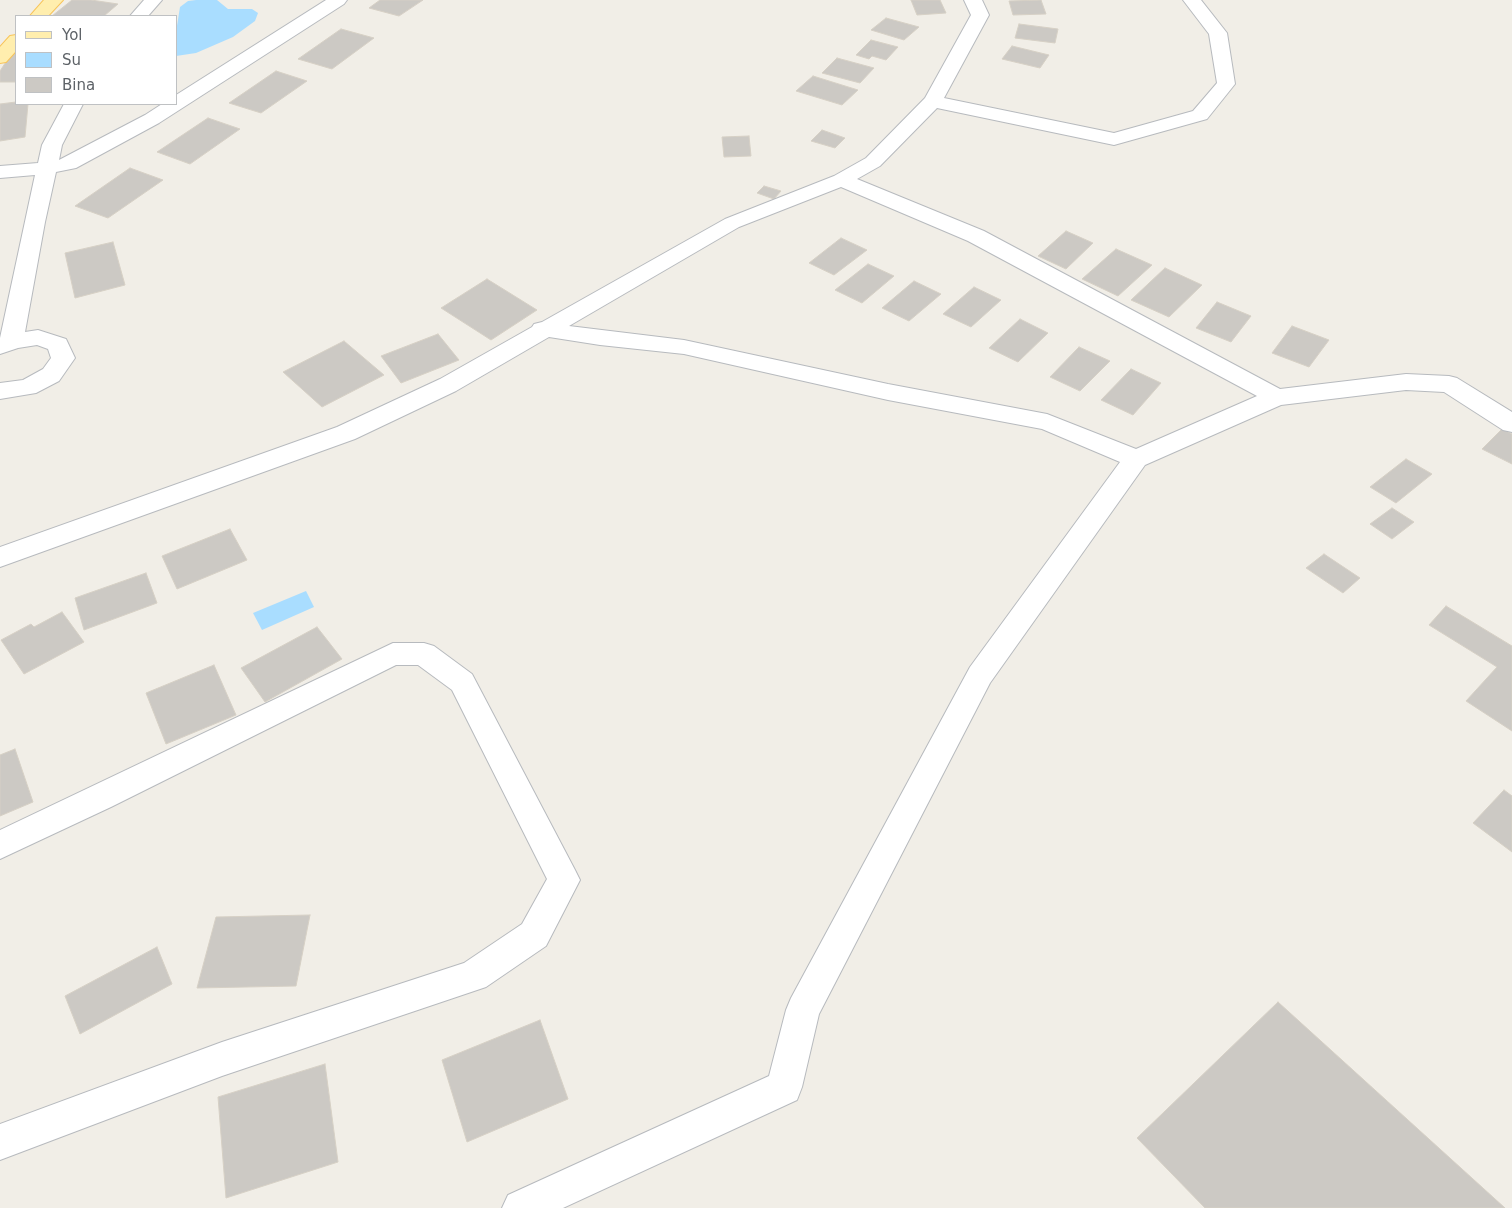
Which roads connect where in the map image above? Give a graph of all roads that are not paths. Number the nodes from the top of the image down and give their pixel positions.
1 (54, 0) edge
2 (153, 0) edge
3 (338, 0) edge
4 (973, 0) edge
5 (1192, 0) edge
6 (39, 15) edge
7 (140, 15) edge
8 (15, 41) edge
9 (0, 58) edge
10 (933, 101) junction
11 (178, 102) edge
12 (72, 105) edge
13 (172, 105) edge
14 (47, 168) junction
15 (0, 172) edge
16 (841, 180) junction
17 (542, 330) junction
18 (6, 344) edge
19 (0, 391) edge
20 (1277, 397) junction
21 (1512, 424) edge
22 (1136, 459) junction
23 (0, 557) edge
24 (0, 845) edge
25 (0, 1142) edge
26 (521, 1208) edge

1 - 6 main road
2 - 7 street
3 - 11 street
4 - 10 street
5 - 10 street
8 - 9 main road
10 - 16 street
12 - 14 street
13 - 14 street
14 - 15 street
14 - 18 street
16 - 17 street
16 - 20 street
17 - 22 street
17 - 23 street
18 - 19 street
20 - 21 street
20 - 22 street
22 - 26 street
24 - 25 street

